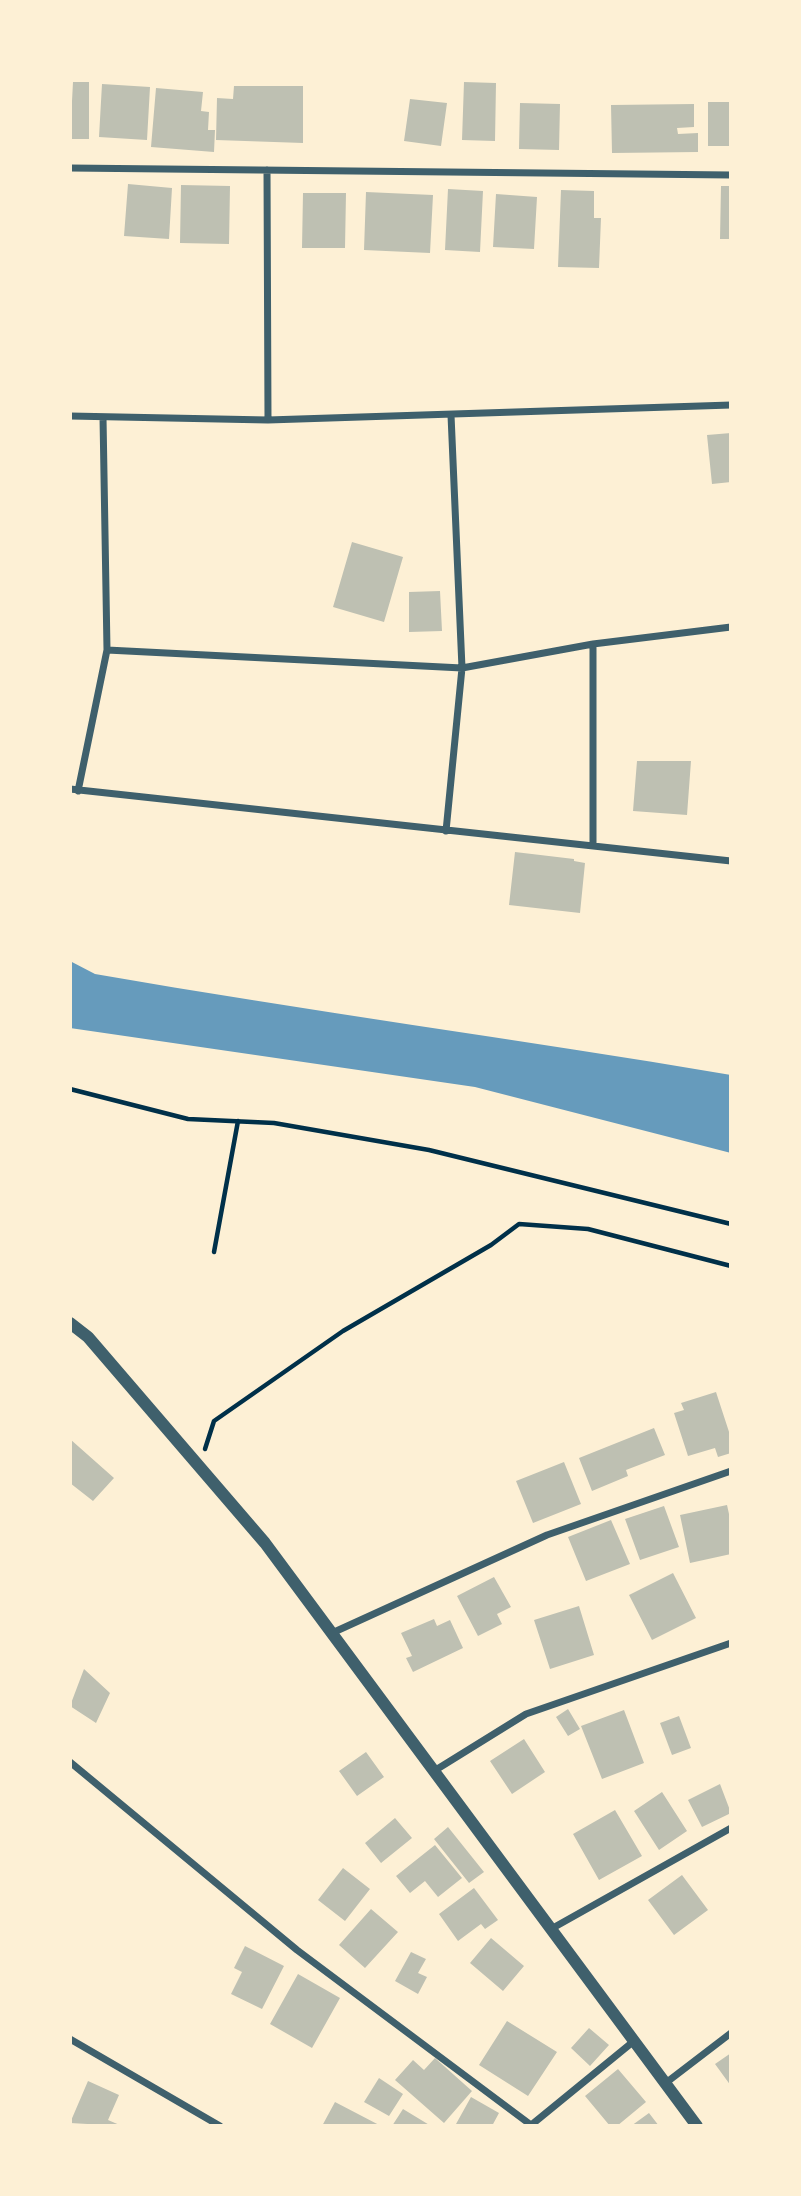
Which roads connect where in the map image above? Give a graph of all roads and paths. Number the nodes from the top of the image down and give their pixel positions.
1 (70, 168) edge
2 (267, 170) junction
3 (731, 175) edge
4 (731, 405) edge
5 (451, 415) junction
6 (70, 416) edge
7 (103, 417) junction
8 (268, 420) junction
9 (731, 627) edge
10 (593, 644) junction
11 (107, 650) junction
12 (462, 668) junction
13 (74, 790) edge
14 (446, 831) junction
15 (593, 846) junction
16 (731, 861) edge
17 (70, 1090) edge
18 (238, 1121) junction
19 (731, 1224) edge
20 (214, 1252) dead end
21 (731, 1266) edge
22 (70, 1322) edge
23 (199, 1466) junction
24 (731, 1471) edge
25 (332, 1633) junction
26 (731, 1643) edge
27 (70, 1762) edge
28 (434, 1772) junction
29 (731, 1828) edge
30 (551, 1929) junction
31 (731, 2033) edge
32 (70, 2039) edge
33 (634, 2041) junction
34 (667, 2082) junction
35 (220, 2126) edge
36 (531, 2126) edge
37 (697, 2126) edge

1 - 2 street
2 - 3 street
2 - 8 street
4 - 5 street
5 - 8 street
5 - 12 street
6 - 7 street
7 - 8 street
7 - 11 street
9 - 10 street
10 - 12 street
10 - 15 street
11 - 12 street
11 - 13 street
12 - 14 street
13 - 14 street
14 - 15 street
15 - 16 street
17 - 18 path
18 - 19 path
18 - 20 path
21 - 23 path
22 - 23 street
23 - 25 street
24 - 25 street
25 - 28 street
26 - 28 street
27 - 36 street
28 - 30 street
29 - 30 street
30 - 33 street
31 - 34 street
32 - 35 street
33 - 34 street
33 - 36 street
34 - 37 street

